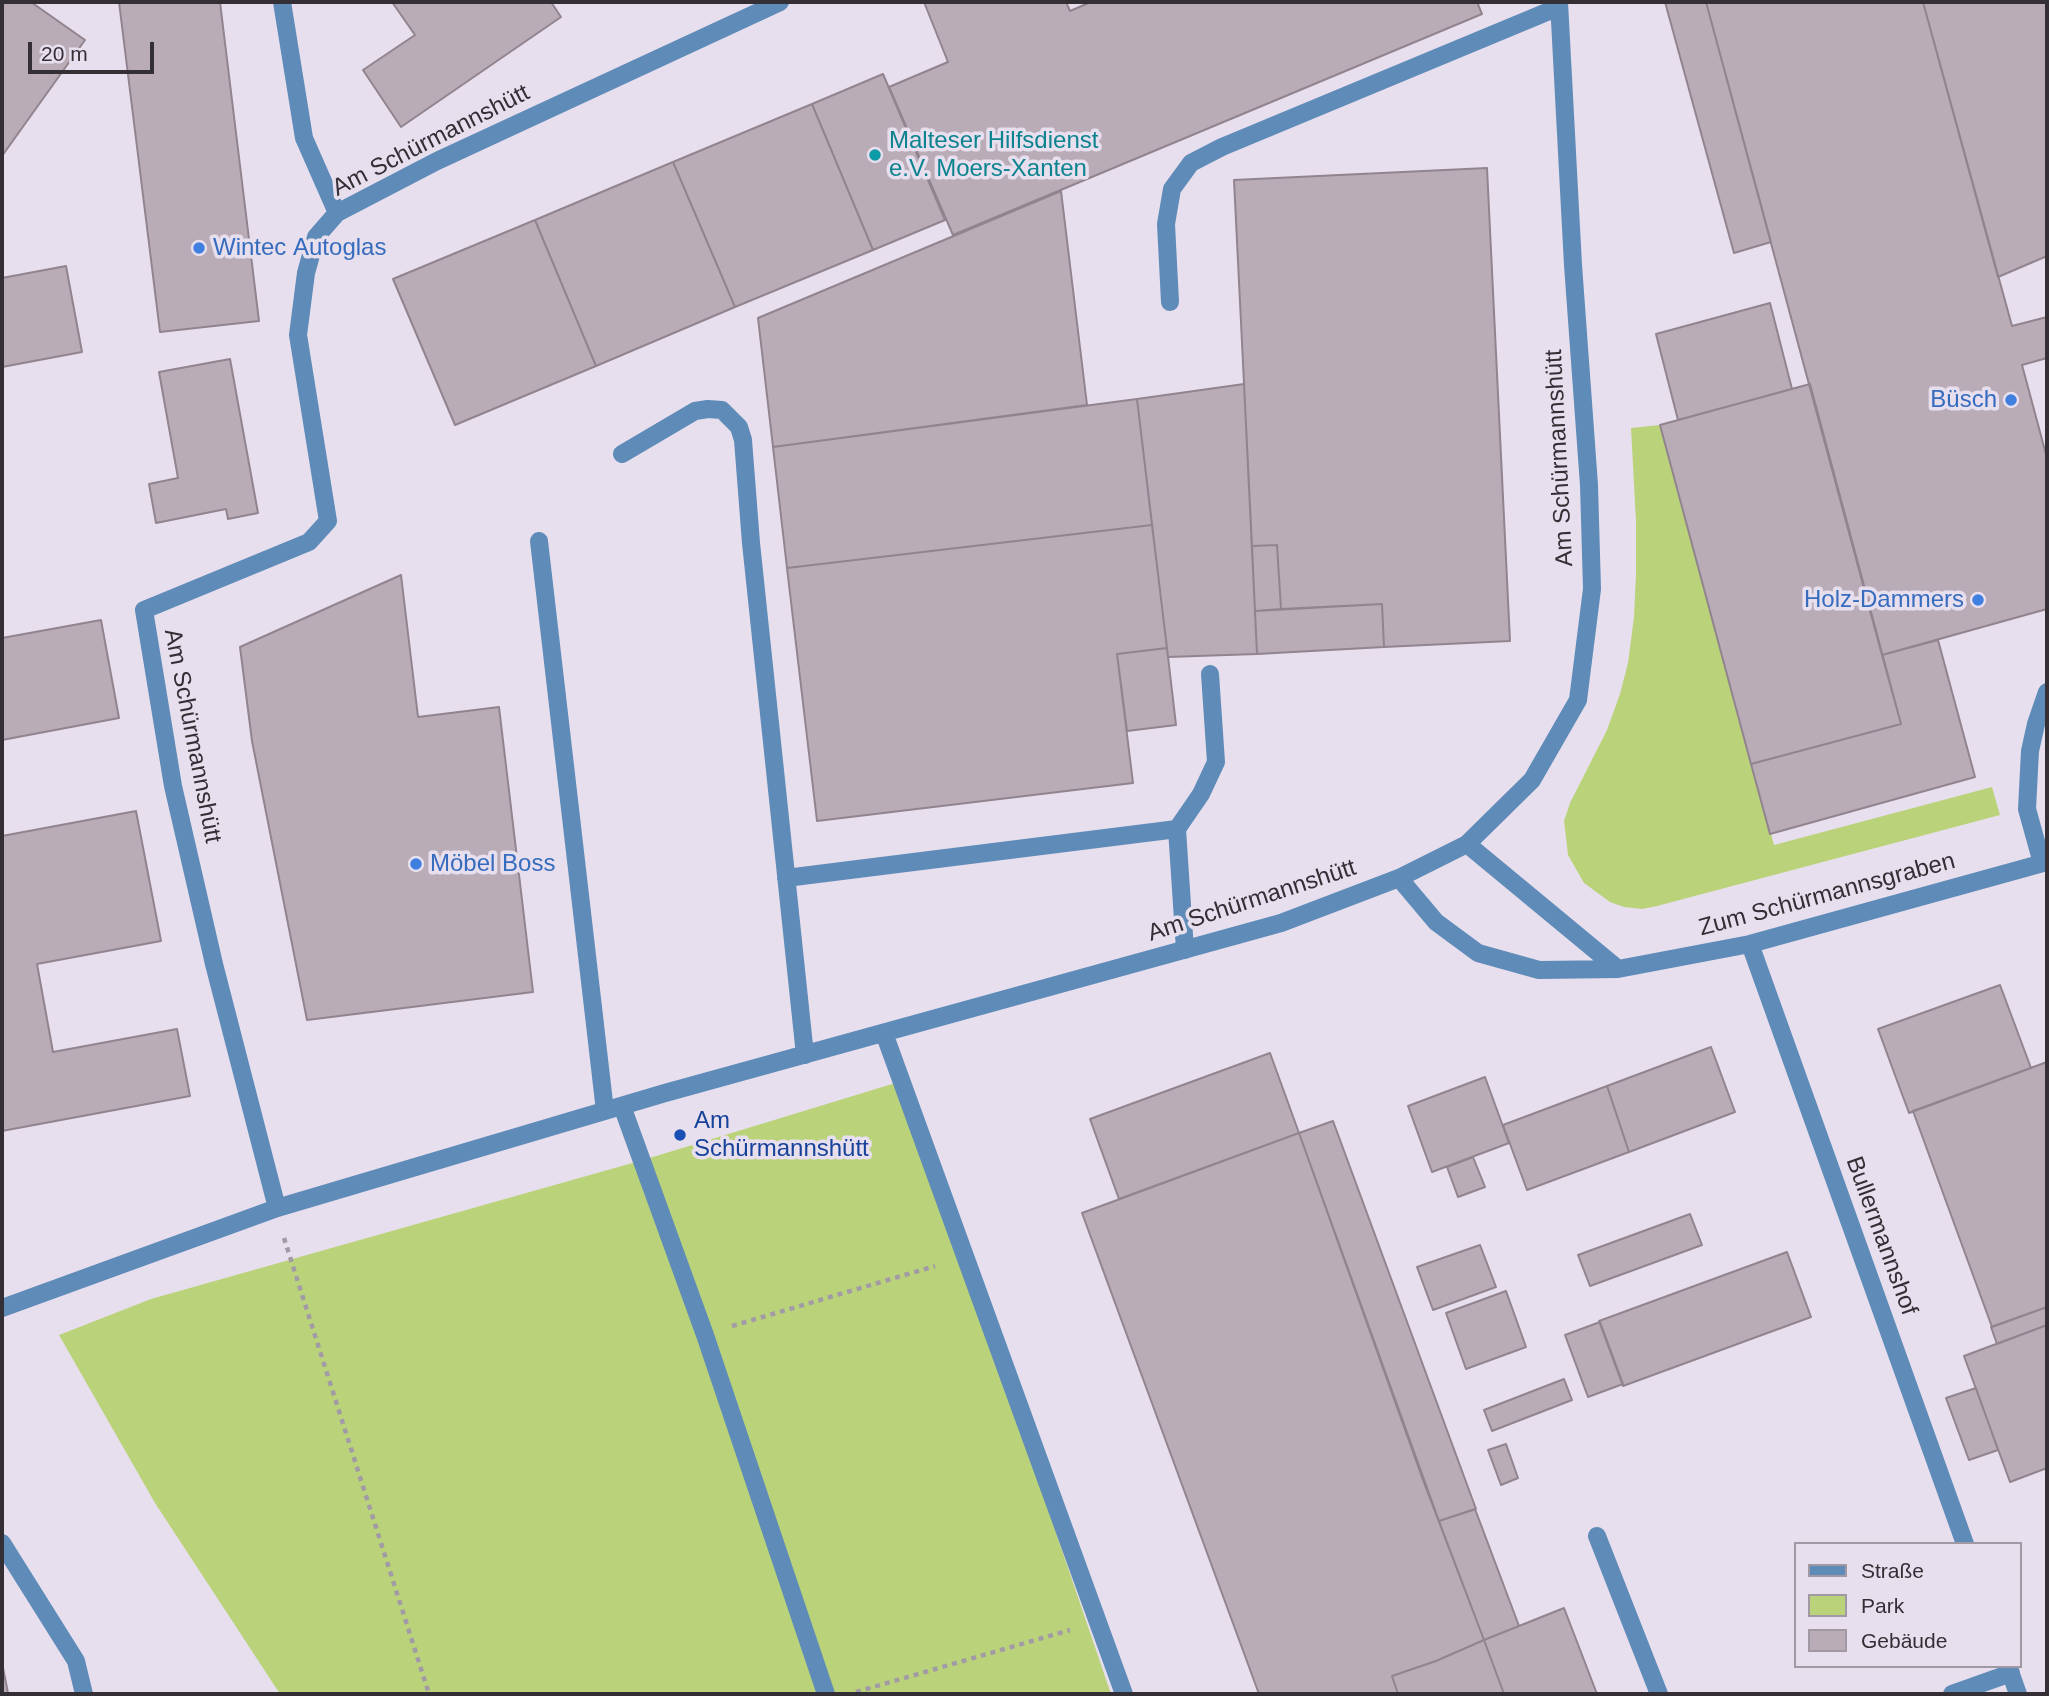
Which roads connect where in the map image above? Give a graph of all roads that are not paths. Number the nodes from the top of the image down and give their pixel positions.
1 (282, 2) edge
2 (780, 2) edge
3 (1559, 4) edge
4 (338, 213) junction
5 (1170, 302) dead end
6 (622, 454) dead end
7 (539, 541) dead end
8 (1210, 674) dead end
9 (2047, 692) edge
10 (1177, 829) junction
11 (1468, 844) junction
12 (2045, 862) edge
13 (786, 878) junction
14 (1399, 878) junction
15 (1750, 944) junction
16 (1185, 950) junction
17 (1618, 969) junction
18 (884, 1033) junction
19 (805, 1055) junction
20 (614, 1108) junction
21 (277, 1208) junction
22 (2, 1308) edge
23 (1597, 1536) dead end
24 (1964, 1542) edge
25 (2, 1543) edge
26 (2009, 1670) edge
27 (84, 1694) edge
28 (826, 1694) edge
29 (1124, 1694) edge
30 (1659, 1694) edge
31 (1952, 1694) edge
32 (2018, 1694) edge

1 - 4 street
2 - 4 street, Am Schürmannshütt
3 - 5 street
3 - 11 street, Am Schürmannshütt
4 - 21 street, Am Schürmannshütt
6 - 13 street
7 - 20 street
8 - 10 street
9 - 12 street
10 - 13 street
10 - 16 street
11 - 14 street, Am Schürmannshütt
11 - 17 street
12 - 15 street, Zum Schürmannsgraben
13 - 19 street
14 - 16 street, Am Schürmannshütt
14 - 17 street, Zum Schürmannsgraben
15 - 17 street, Zum Schürmannsgraben
15 - 24 street, Bullermannshof
16 - 18 street, Am Schürmannshütt
18 - 19 street, Am Schürmannshütt
18 - 29 street
19 - 20 street, Am Schürmannshütt
20 - 21 street, Am Schürmannshütt
20 - 28 street
21 - 22 street, Am Schürmannshütt
23 - 30 street
25 - 27 street
26 - 31 street
26 - 32 street

